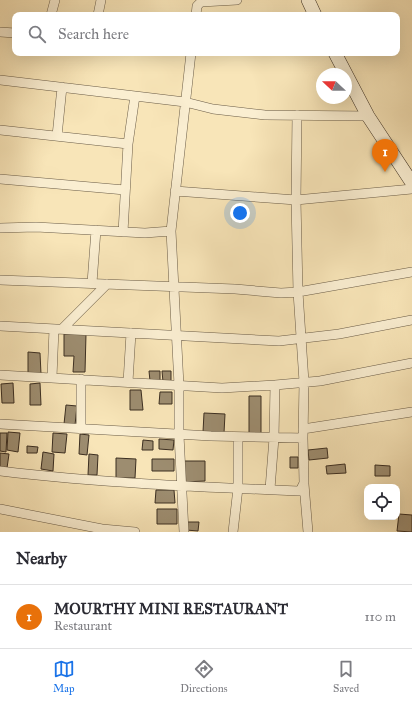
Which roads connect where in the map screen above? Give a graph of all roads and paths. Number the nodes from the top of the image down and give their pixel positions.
1 (55, 0) edge
2 (101, 0) edge
3 (237, 0) edge
4 (308, 0) edge
5 (52, 12) edge
6 (99, 12) edge
7 (196, 12) edge
8 (314, 12) edge
9 (0, 32) edge
10 (12, 34) edge
11 (190, 56) edge
12 (337, 56) edge
13 (343, 68) edge
14 (0, 80) edge
15 (352, 85) edge
16 (62, 88) junction
17 (135, 96) junction
18 (185, 102) junction
19 (297, 115) junction
20 (368, 116) junction
21 (0, 130) edge
22 (57, 136) junction
23 (128, 144) junction
24 (0, 179) edge
25 (412, 183) edge
26 (412, 189) edge
27 (125, 190) junction
28 (175, 191) junction
29 (296, 200) junction
30 (0, 228) edge
31 (96, 230) junction
32 (171, 231) junction
33 (123, 232) junction
34 (412, 272) edge
35 (0, 280) edge
36 (92, 283) junction
37 (107, 284) junction
38 (175, 287) junction
39 (298, 292) junction
40 (412, 320) edge
41 (0, 326) edge
42 (58, 329) junction
43 (131, 333) junction
44 (177, 336) junction
45 (300, 339) junction
46 (412, 363) edge
47 (0, 375) edge
48 (52, 377) junction
49 (81, 379) junction
50 (128, 382) junction
51 (304, 382) junction
52 (179, 385) junction
53 (275, 385) junction
54 (412, 412) edge
55 (0, 424) edge
56 (81, 429) junction
57 (303, 433) junction
58 (179, 435) junction
59 (238, 437) junction
60 (274, 438) junction
61 (0, 471) edge
62 (304, 483) junction
63 (180, 486) junction
64 (238, 488) junction
65 (270, 489) junction
66 (0, 509) edge
67 (73, 528) edge
68 (135, 532) edge
69 (184, 532) edge
70 (234, 532) edge
71 (308, 532) edge

1 - 5 street
2 - 6 street
3 - 7 street
4 - 8 street
9 - 10 street
11 - 18 street
12 - 13 street
14 - 16 street
15 - 20 street
16 - 17 street
16 - 22 street
17 - 18 street
17 - 23 street
18 - 19 street
18 - 28 street
19 - 20 street
19 - 29 street
20 - 25 street
21 - 22 street
22 - 23 street
23 - 27 street
24 - 27 street
26 - 29 street
27 - 33 street
28 - 29 street
28 - 32 street
29 - 39 street
30 - 31 street
31 - 33 street
31 - 36 street
32 - 33 street
32 - 38 street
34 - 39 street
35 - 36 street
36 - 37 street
37 - 38 street
37 - 42 street
38 - 39 street
38 - 44 street
39 - 45 street
40 - 45 street
41 - 42 street
42 - 43 street
42 - 48 street
43 - 44 street
43 - 50 street
44 - 45 street
44 - 52 street
45 - 51 street
46 - 51 street
47 - 48 street
48 - 49 street
49 - 50 street
49 - 56 street
50 - 52 street
51 - 53 street
51 - 57 street
52 - 53 street
52 - 58 street
53 - 60 street
54 - 57 street
55 - 56 street
56 - 58 street
57 - 60 street
57 - 62 street
58 - 59 street
58 - 63 street
59 - 60 street
59 - 64 street
60 - 65 street
61 - 63 street
62 - 65 street
62 - 71 street
63 - 64 street
63 - 69 street
64 - 65 street
64 - 70 street
66 - 67 street
67 - 68 street

